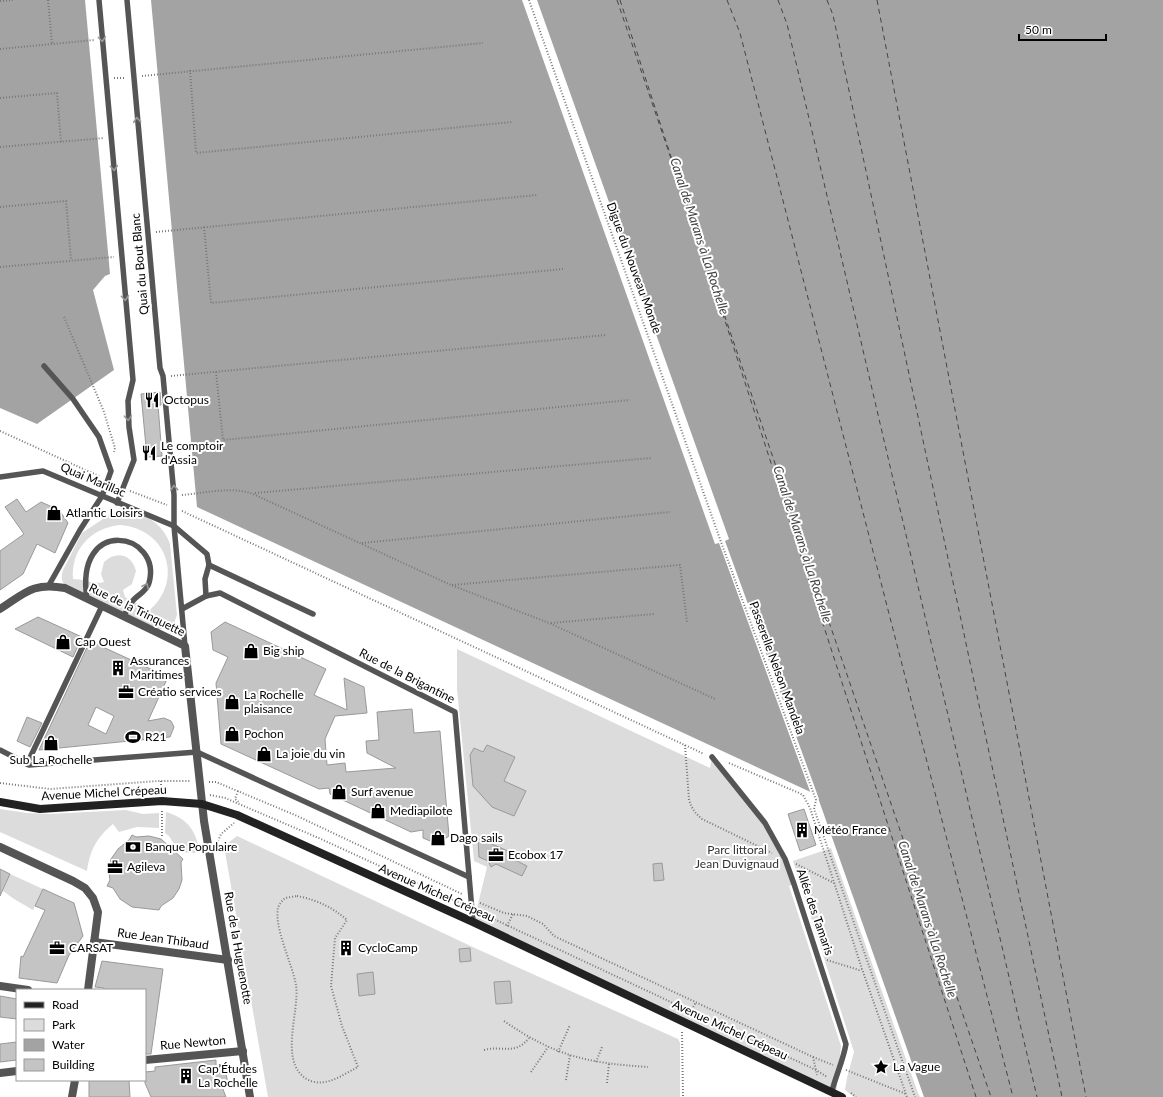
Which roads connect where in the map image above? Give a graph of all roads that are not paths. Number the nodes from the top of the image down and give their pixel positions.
1 (99, 0) edge
2 (127, 0) edge
3 (44, 366) dead end
4 (0, 477) edge
5 (102, 496) junction
6 (117, 502) junction
7 (174, 526) junction
8 (209, 565) junction
9 (49, 585) junction
10 (206, 596) junction
11 (87, 599) junction
12 (102, 606) junction
13 (0, 609) edge
14 (182, 609) junction
15 (313, 614) dead end
16 (124, 616) junction
17 (185, 646) junction
18 (0, 750) edge
19 (197, 752) junction
20 (712, 757) road end
21 (28, 764) junction
22 (0, 802) edge
23 (202, 804) junction
24 (0, 847) edge
25 (469, 877) junction
26 (473, 922) junction
27 (94, 942) junction
28 (228, 960) junction
29 (0, 986) edge
30 (21, 989) edge
31 (88, 989) edge
32 (243, 1051) junction
33 (146, 1060) edge
34 (16, 1071) edge
35 (0, 1073) edge
36 (75, 1081) edge
37 (832, 1092) junction
38 (72, 1097) edge
39 (250, 1097) edge
40 (842, 1097) edge

1 -> 6 lane, Quai du Bout Blanc
7 -> 2 lane, Quai du Bout Blanc
3 - 5 lane
4 - 5 lane, Quai Marillac
5 - 6 lane, Quai Marillac
5 - 9 lane
6 - 7 lane, Quai Marillac
7 - 8 lane, Quai Marillac
7 - 14 lane, Quai du Bout Blanc
8 - 10 lane
8 - 15 lane
9 - 11 street, Rue de la Trinquette
9 - 13 street, Rue de la Trinquette
10 - 14 lane, Rue de la Brigantine
10 - 25 lane, Rue de la Brigantine
11 - 12 street, Rue de la Trinquette
16 -> 11 lane
12 - 16 street, Rue de la Trinquette
12 - 21 lane
14 - 17 lane, Quai du Bout Blanc
16 - 17 street, Rue de la Trinquette
17 - 19 street, Rue de la Trinquette
18 - 21 lane
19 - 21 lane
19 - 23 street, Rue de la Trinquette
19 - 25 lane
20 - 37 lane, Allée des Tamaris
22 - 23 street, Avenue Michel Crépeau
23 - 26 street, Avenue Michel Crépeau
23 - 28 street, Rue de la Huguenotte
24 - 27 street
25 - 26 lane, Rue de la Brigantine
26 - 37 street, Avenue Michel Crépeau
27 - 28 street, Rue Jean Thibaud
27 - 31 street
28 - 32 street, Rue de la Huguenotte
29 - 30 street
32 - 33 street, Rue Newton
32 - 39 street, Rue de la Huguenotte
34 - 35 street
36 - 38 street
37 - 40 street, Avenue Michel Crépeau

